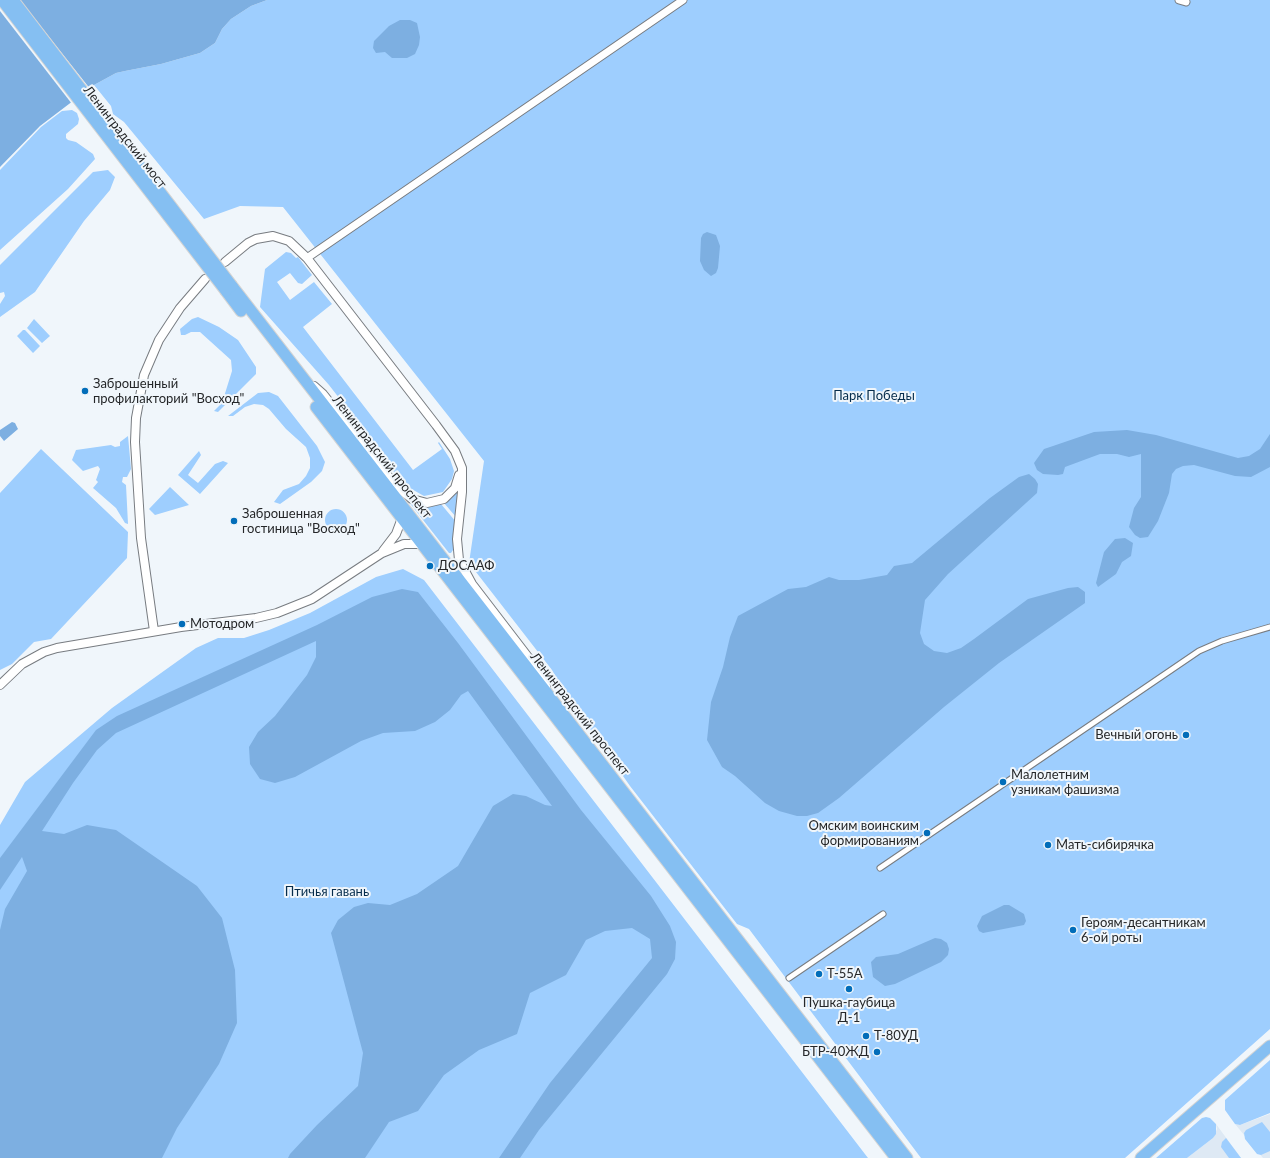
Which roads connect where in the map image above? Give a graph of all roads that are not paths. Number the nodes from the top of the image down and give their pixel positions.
1 (2, 0) edge
2 (13, 0) edge
3 (683, 0) edge
4 (1179, 0) edge
5 (1186, 2) dead end
6 (307, 258) junction
7 (225, 262) dead end
8 (205, 279) dead end
9 (229, 289) junction
10 (299, 373) junction
11 (458, 457) junction
12 (402, 518) junction
13 (421, 544) junction
14 (382, 553) junction
15 (1270, 627) edge
16 (154, 631) junction
17 (0, 686) edge
18 (555, 704) junction
19 (880, 868) dead end
20 (882, 914) dead end
21 (789, 978) dead end
22 (1270, 1046) edge
23 (896, 1158) edge
24 (907, 1158) edge
25 (1141, 1158) edge

1 - 9 main road, Ленинградский мост, bridge
2 - 9 main road, Ленинградский мост, bridge
3 - 6 street
4 - 5 street
6 - 7 street
6 - 11 street
8 - 16 street
9 - 10 main road, Ленинградский проспект
9 - 12 main road, Ленинградский проспект
10 - 11 street
10 - 18 main road, Ленинградский проспект
11 - 18 street
12 - 13 main road, Ленинградский проспект
12 - 14 street
13 - 14 street
13 - 23 main road, Ленинградский проспект
14 - 16 street
15 - 19 street
16 - 17 street
18 - 24 main road, Ленинградский проспект
20 - 21 street
22 - 25 main road

